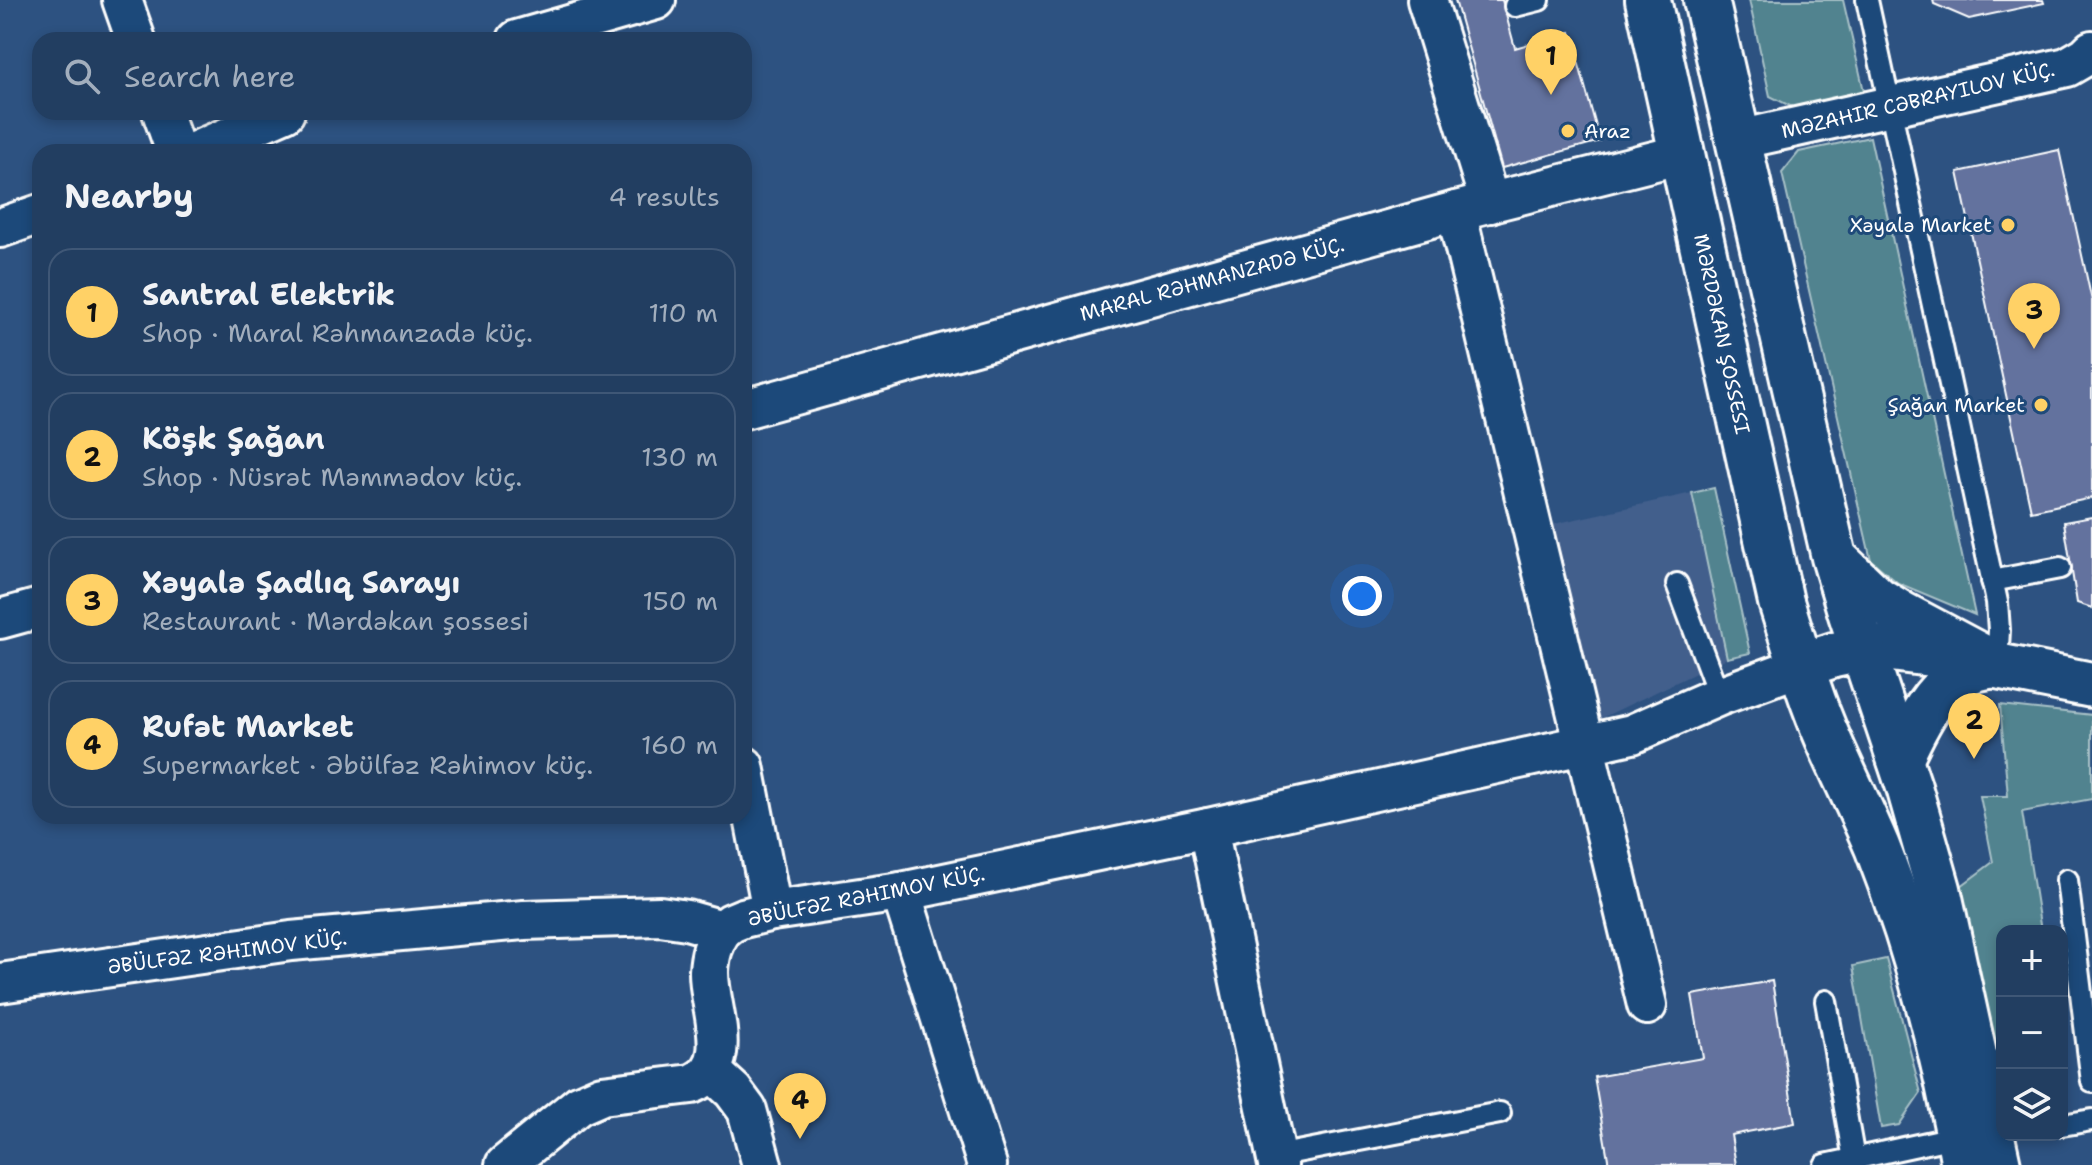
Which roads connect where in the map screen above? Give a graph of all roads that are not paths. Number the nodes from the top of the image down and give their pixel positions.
1 (122, 0) edge
2 (656, 0) edge
3 (1427, 0) edge
4 (1539, 0) edge
5 (1648, 0) edge
6 (1706, 0) edge
7 (1867, 0) edge
8 (1515, 6) dead end
9 (133, 32) edge
10 (545, 32) edge
11 (2090, 56) edge
12 (1889, 108) junction
13 (165, 120) edge
14 (267, 120) edge
15 (1738, 140) junction
16 (173, 144) edge
17 (212, 144) edge
18 (1682, 154) junction
19 (1473, 207) junction
20 (32, 217) edge
21 (0, 228) edge
22 (752, 407) edge
23 (1834, 557) junction
24 (2060, 568) dead end
25 (1992, 581) junction
26 (1677, 584) dead end
27 (32, 610) edge
28 (0, 619) edge
29 (1863, 649) junction
30 (1997, 665) junction
31 (1801, 666) junction
32 (2092, 685) edge
33 (1719, 696) junction
34 (1584, 745) junction
35 (1900, 759) junction
36 (752, 807) edge
37 (1208, 828) junction
38 (2067, 880) dead end
39 (901, 892) junction
40 (772, 911) junction
41 (722, 930) junction
42 (0, 983) edge
43 (1826, 1001) dead end
44 (1647, 1005) dead end
45 (711, 1071) junction
46 (2092, 1082) edge
47 (1500, 1113) dead end
48 (2092, 1120) edge
49 (2068, 1124) edge
50 (1983, 1147) edge
51 (1277, 1161) edge
52 (1854, 1162) edge
53 (505, 1165) edge
54 (762, 1165) edge
55 (987, 1165) edge
56 (1825, 1165) edge

1 - 9 street
2 - 10 street
3 - 19 street
4 - 8 lane
5 - 18 main road, MƏRDƏKAN ŞOSSESI
6 - 15 main road
7 - 12 lane
11 - 12 street
12 - 15 street
12 - 25 lane
13 - 16 street
14 - 17 street
15 - 23 main road
18 - 19 street, MARAL RƏHMANZADƏ KÜÇ.
18 - 31 main road, MƏRDƏKAN ŞOSSESI
19 - 22 street, MARAL RƏHMANZADƏ KÜÇ.
19 - 34 street
20 - 21 street
23 - 29 main road
23 - 30 main road
24 - 25 lane
25 - 30 lane
26 - 33 lane
27 - 28 street
29 - 30 main road
29 - 31 main road
29 - 35 main road
30 - 32 main road
30 - 35 main road
31 - 33 street, ƏBÜLFƏZ RƏHIMOV KÜÇ.
31 - 50 main road, MƏRDƏKAN ŞOSSESI
33 - 34 street, ƏBÜLFƏZ RƏHIMOV KÜÇ.
34 - 37 street, ƏBÜLFƏZ RƏHIMOV KÜÇ.
34 - 44 street
35 - 50 main road
36 - 40 street
37 - 39 street, ƏBÜLFƏZ RƏHIMOV KÜÇ.
37 - 51 street
38 - 46 lane
39 - 40 street, ƏBÜLFƏZ RƏHIMOV KÜÇ.
39 - 55 street
40 - 41 street, ƏBÜLFƏZ RƏHIMOV KÜÇ.
41 - 42 street, ƏBÜLFƏZ RƏHIMOV KÜÇ.
41 - 45 street
43 - 52 lane
45 - 53 street
45 - 54 street
47 - 51 lane
48 - 49 lane
50 - 52 lane
52 - 56 lane

